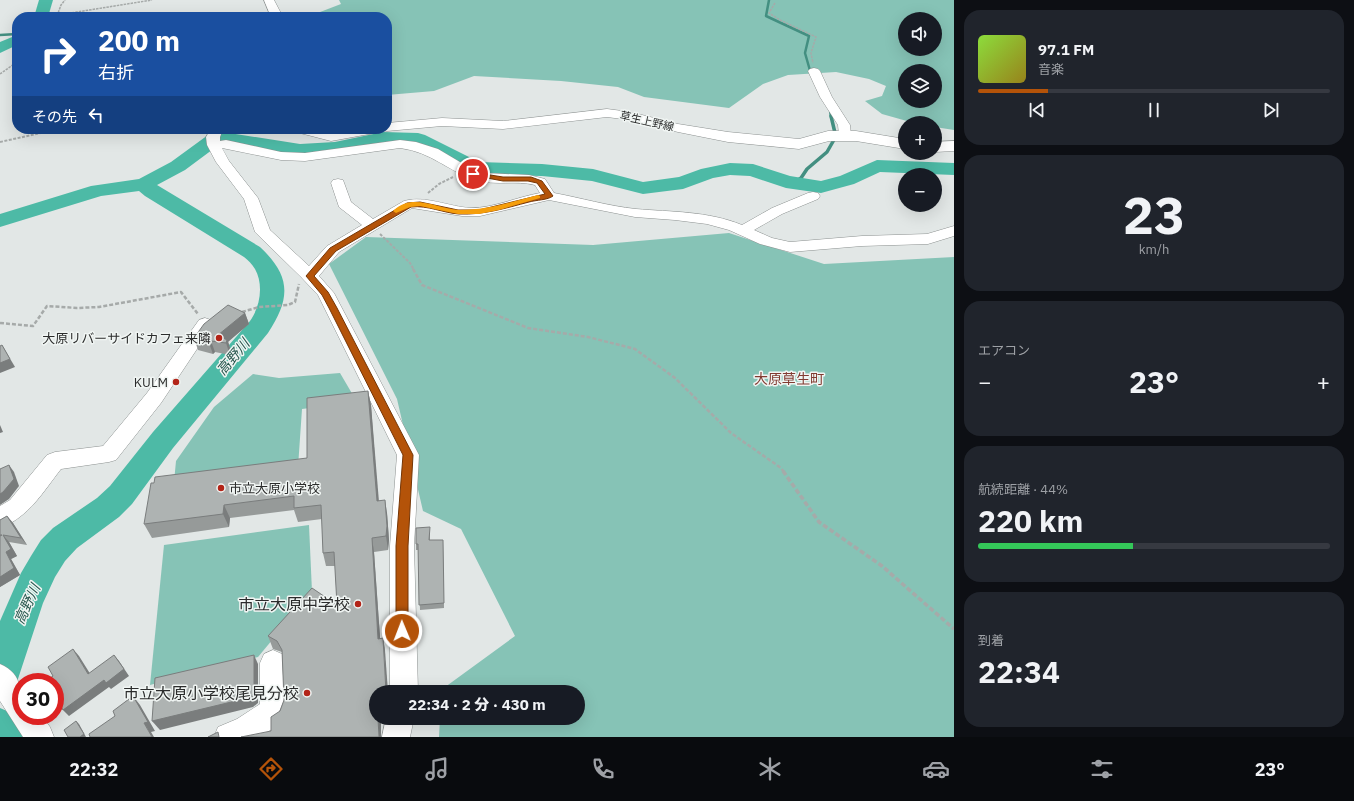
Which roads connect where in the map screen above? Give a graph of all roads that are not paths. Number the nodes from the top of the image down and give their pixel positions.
1 (269, 0) edge
2 (275, 12) edge
3 (814, 71) road end
4 (392, 127) edge
5 (322, 134) edge
6 (344, 134) edge
7 (846, 135) junction
8 (215, 137) edge
9 (898, 143) edge
10 (954, 146) edge
11 (942, 147) edge
12 (338, 183) dead end
13 (549, 196) junction
14 (813, 196) dead end
15 (372, 226) junction
16 (742, 231) junction
17 (954, 231) edge
18 (310, 276) junction
19 (205, 324) edge
20 (0, 518) edge
21 (273, 663) dead end
22 (0, 677) edge
23 (404, 685) edge
24 (12, 696) edge
25 (32, 725) edge
26 (399, 725) edge
27 (40, 737) edge
28 (228, 737) edge
29 (396, 737) edge

1 - 2 main road
3 - 7 street
4 - 7 main road, 草生上野線
5 - 6 main road
7 - 9 main road, 草生上野線
8 - 13 street
8 - 18 street
10 - 11 main road
12 - 15 street
13 - 15 street
13 - 16 street
14 - 16 street
15 - 18 street
16 - 17 street
18 - 23 street
19 - 20 street
21 - 28 street
22 - 24 street
25 - 27 street
26 - 29 street

